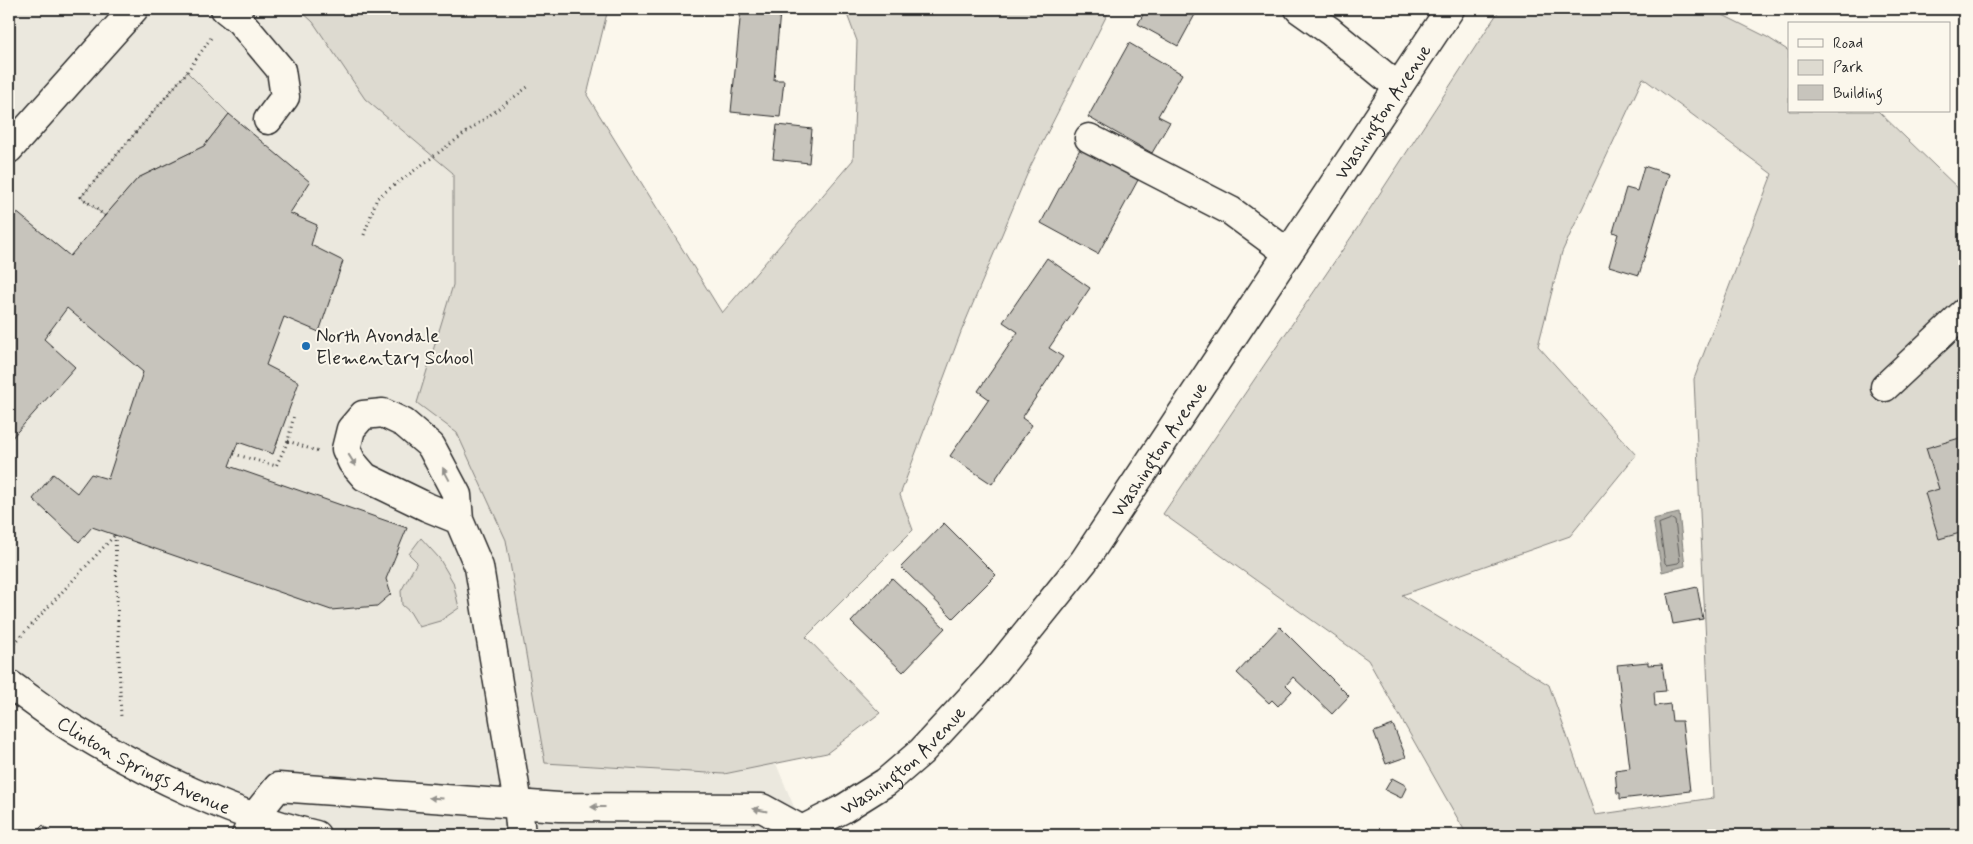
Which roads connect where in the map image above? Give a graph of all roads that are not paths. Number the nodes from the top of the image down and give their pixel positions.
1 (134, 9) edge
2 (1299, 9) edge
3 (1450, 9) edge
4 (221, 19) edge
5 (1398, 87) junction
6 (268, 120) dead end
7 (1089, 138) dead end
8 (9, 149) edge
9 (1288, 253) junction
10 (1964, 313) edge
11 (1885, 387) dead end
12 (459, 520) dead end
13 (9, 684) edge
14 (518, 804) junction
15 (250, 826) edge
16 (800, 834) edge
17 (316, 835) edge
18 (521, 835) edge

1 - 8 street
2 - 5 street
3 - 5 street, Washington Avenue
4 - 6 street
5 - 9 street, Washington Avenue
7 - 9 street
9 - 16 street, Washington Avenue
10 - 11 street
12 - 14 street
13 - 15 street, Clinton Springs Avenue
14 -> 15 street
16 -> 14 street
14 - 18 street
15 - 17 street, Clinton Springs Avenue

